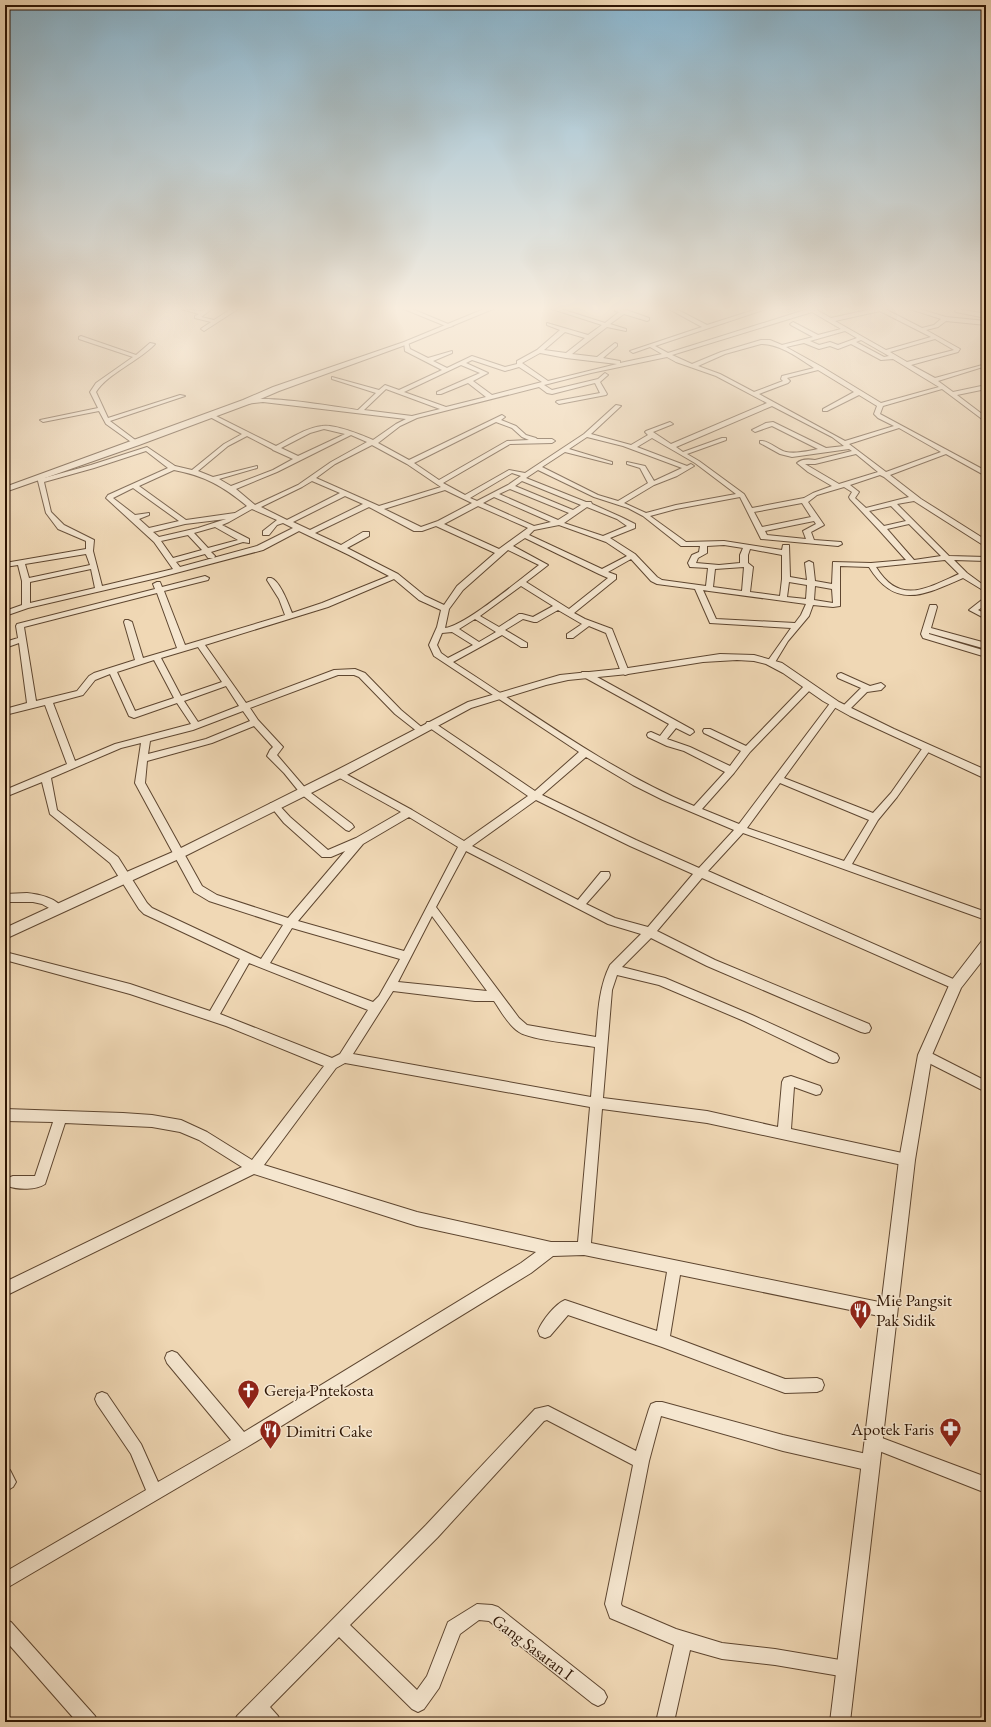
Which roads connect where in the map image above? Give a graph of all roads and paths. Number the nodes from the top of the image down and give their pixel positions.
1 (95, 390) edge
2 (275, 390) edge
3 (371, 390) edge
4 (382, 390) edge
5 (392, 390) edge
6 (404, 390) edge
7 (448, 390) edge
8 (480, 390) edge
9 (521, 390) edge
10 (548, 390) edge
11 (563, 390) edge
12 (602, 390) edge
13 (746, 390) edge
14 (766, 390) edge
15 (855, 390) edge
16 (935, 390) edge
17 (947, 390) edge
18 (974, 390) edge
19 (379, 392) junction
20 (399, 392) junction
21 (859, 392) junction
22 (439, 393) dead end
23 (754, 394) junction
24 (953, 394) junction
25 (182, 396) dead end
26 (490, 397) junction
27 (246, 402) junction
28 (559, 402) dead end
29 (771, 404) junction
30 (880, 405) junction
31 (618, 406) dead end
32 (446, 408) junction
33 (101, 409) junction
34 (825, 410) dead end
35 (360, 411) junction
36 (210, 414) junction
37 (412, 418) junction
38 (43, 420) dead end
39 (106, 420) junction
40 (986, 420) edge
41 (670, 424) dead end
42 (900, 426) junction
43 (755, 430) dead end
44 (351, 433) junction
45 (246, 434) junction
46 (586, 435) junction
47 (652, 435) junction
48 (724, 439) dead end
49 (540, 441) junction
50 (552, 441) dead end
51 (762, 442) dead end
52 (136, 443) junction
53 (373, 443) junction
54 (848, 445) junction
55 (632, 447) junction
56 (670, 447) junction
57 (275, 449) junction
58 (564, 450) junction
59 (824, 450) junction
60 (857, 452) junction
61 (947, 452) junction
62 (682, 454) junction
63 (298, 459) junction
64 (697, 462) junction
65 (409, 463) junction
66 (610, 463) dead end
67 (629, 463) dead end
68 (255, 467) dead end
69 (173, 468) junction
70 (536, 468) junction
71 (687, 468) junction
72 (193, 472) junction
73 (882, 474) junction
74 (986, 474) edge
75 (524, 477) junction
76 (312, 478) junction
77 (40, 479) junction
78 (213, 479) junction
79 (565, 480) junction
80 (438, 483) junction
81 (652, 484) junction
82 (840, 485) junction
83 (135, 486) junction
84 (510, 486) junction
85 (446, 488) junction
86 (231, 489) junction
87 (337, 489) junction
88 (5, 490) edge
89 (553, 491) junction
90 (345, 493) junction
91 (493, 494) junction
92 (742, 495) junction
93 (596, 496) junction
94 (465, 498) junction
95 (538, 498) junction
96 (916, 498) junction
97 (804, 500) junction
98 (619, 503) junction
99 (369, 504) junction
100 (477, 504) junction
101 (892, 504) junction
102 (254, 506) junction
103 (587, 506) junction
104 (523, 507) junction
105 (314, 509) junction
106 (378, 509) junction
107 (635, 510) junction
108 (865, 510) junction
109 (750, 511) junction
110 (574, 513) junction
111 (148, 514) dead end
112 (645, 514) junction
113 (237, 515) junction
114 (508, 516) junction
115 (134, 518) junction
116 (619, 518) junction
117 (816, 518) junction
118 (285, 521) junction
119 (185, 522) junction
120 (911, 522) junction
121 (559, 523) junction
122 (438, 524) junction
123 (216, 525) junction
124 (299, 528) junction
125 (532, 528) junction
126 (882, 528) junction
127 (760, 530) junction
128 (147, 531) junction
129 (189, 532) junction
130 (266, 533) dead end
131 (310, 533) junction
132 (366, 534) dead end
133 (524, 536) junction
134 (604, 538) junction
135 (157, 540) junction
136 (244, 540) junction
137 (788, 540) junction
138 (811, 542) junction
139 (986, 543) edge
140 (704, 544) junction
141 (838, 544) dead end
142 (508, 547) junction
143 (747, 547) junction
144 (260, 548) junction
145 (342, 548) junction
146 (89, 551) junction
147 (208, 552) junction
148 (500, 552) junction
149 (785, 553) junction
150 (632, 556) junction
151 (945, 558) junction
152 (986, 559) edge
153 (216, 560) junction
154 (172, 561) junction
155 (912, 562) junction
156 (21, 563) junction
157 (809, 563) dead end
158 (5, 565) edge
159 (745, 565) junction
160 (871, 565) junction
161 (94, 566) junction
162 (712, 567) junction
163 (178, 570) junction
164 (602, 572) junction
165 (964, 575) junction
166 (154, 576) junction
167 (395, 576) junction
168 (205, 578) dead end
169 (786, 579) junction
170 (271, 580) dead end
171 (26, 581) junction
172 (520, 582) junction
173 (811, 583) junction
174 (698, 587) junction
175 (836, 587) junction
176 (99, 589) junction
177 (158, 589) junction
178 (709, 589) junction
179 (986, 590) edge
180 (746, 594) junction
181 (783, 598) junction
182 (986, 601) edge
183 (810, 602) junction
184 (26, 606) junction
185 (559, 606) junction
186 (933, 607) dead end
187 (445, 609) junction
188 (569, 613) junction
189 (5, 614) edge
190 (288, 616) junction
191 (475, 616) junction
192 (986, 617) edge
193 (128, 622) dead end
194 (586, 624) junction
195 (797, 626) junction
196 (926, 628) junction
197 (453, 629) junction
198 (439, 631) junction
199 (501, 631) junction
200 (570, 636) dead end
201 (21, 640) junction
202 (200, 644) junction
203 (5, 645) edge
204 (479, 645) junction
205 (524, 645) dead end
206 (986, 646) edge
207 (182, 649) junction
208 (986, 654) edge
209 (156, 656) junction
210 (140, 662) junction
211 (447, 662) junction
212 (771, 662) junction
213 (113, 671) junction
214 (626, 672) junction
215 (585, 674) junction
216 (841, 676) dead end
217 (227, 683) junction
218 (809, 686) junction
219 (881, 686) dead end
220 (867, 688) junction
221 (498, 696) junction
222 (179, 700) junction
223 (48, 701) junction
224 (32, 705) junction
225 (839, 706) junction
226 (244, 707) junction
227 (5, 712) edge
228 (255, 722) junction
229 (430, 724) junction
230 (674, 724) junction
231 (196, 725) junction
232 (421, 730) junction
233 (707, 731) dead end
234 (690, 732) dead end
235 (651, 735) dead end
236 (146, 739) junction
237 (661, 740) junction
238 (927, 748) junction
239 (747, 750) junction
240 (585, 752) junction
241 (143, 758) junction
242 (72, 765) junction
243 (731, 771) junction
244 (339, 774) junction
245 (986, 775) edge
246 (46, 776) junction
247 (778, 779) junction
248 (304, 792) junction
249 (5, 794) edge
250 (535, 796) junction
251 (274, 805) junction
252 (695, 810) junction
253 (409, 812) junction
254 (875, 818) junction
255 (349, 827) dead end
256 (741, 829) junction
257 (360, 841) junction
258 (464, 846) junction
259 (179, 854) junction
260 (846, 866) junction
261 (700, 873) junction
262 (605, 875) dead end
263 (126, 877) junction
264 (5, 898) edge
265 (579, 905) junction
266 (431, 907) junction
267 (58, 909) junction
268 (986, 916) edge
269 (290, 923) junction
270 (650, 932) junction
271 (5, 934) edge
272 (986, 946) edge
273 (5, 956) edge
274 (406, 956) junction
275 (246, 958) junction
276 (263, 965) junction
277 (613, 970) junction
278 (956, 985) junction
279 (391, 986) junction
280 (496, 996) junction
281 (375, 1008) junction
282 (212, 1017) junction
283 (865, 1028) dead end
284 (602, 1043) junction
285 (925, 1055) junction
286 (344, 1058) junction
287 (833, 1058) dead end
288 (332, 1064) junction
289 (986, 1087) edge
290 (816, 1090) dead end
291 (596, 1103) junction
292 (5, 1115) edge
293 (61, 1117) junction
294 (784, 1134) junction
295 (907, 1160) junction
296 (254, 1168) junction
297 (13, 1182) dead end
298 (584, 1248) junction
299 (551, 1249) junction
300 (676, 1266) junction
301 (5, 1288) edge
302 (889, 1311) junction
303 (545, 1331) dead end
304 (662, 1340) junction
305 (172, 1358) dead end
306 (817, 1385) dead end
307 (102, 1398) dead end
308 (242, 1442) junction
309 (874, 1442) junction
310 (641, 1461) junction
311 (871, 1463) junction
312 (986, 1485) edge
313 (155, 1492) junction
314 (5, 1581) edge
315 (339, 1626) junction
316 (5, 1628) edge
317 (684, 1639) junction
318 (846, 1669) junction
319 (598, 1697) dead end
320 (258, 1707) junction
321 (89, 1722) edge
322 (243, 1722) edge
323 (272, 1722) edge
324 (665, 1722) edge
325 (840, 1722) edge

1 - 33 street
2 - 27 street
3 - 19 street
4 - 19 street
5 - 20 street
6 - 20 street
7 - 22 street
8 - 26 street
9 - 26 street
10 - 11 street
12 - 28 street
13 - 23 street
14 - 23 street
15 - 21 street
16 - 30 street
17 - 24 street
18 - 24 street
19 - 35 street
20 - 32 street
21 - 30 street
21 - 34 street
23 - 29 street
24 - 40 street
25 - 39 street
26 - 32 street
27 - 35 street
27 - 36 street
29 - 54 street
29 - 56 street
30 - 42 street
31 - 46 street
32 - 37 street
33 - 38 street
33 - 39 street
35 - 37 street
36 - 45 street
36 - 52 street
37 - 53 street
39 - 52 street
41 - 47 street
42 - 54 street
42 - 61 street
43 - 59 street
44 - 53 street
44 - 57 street
44 - 63 street
45 - 57 street
45 - 72 street
46 - 55 street
46 - 58 street
47 - 55 street
47 - 56 street
48 - 62 street
49 - 50 street
49 - 65 street
49 - 80 street
51 - 59 street
52 - 77 street
53 - 65 street
53 - 76 street
54 - 59 street
54 - 60 street
55 - 71 street
56 - 62 street
57 - 63 street
58 - 66 street
58 - 70 street
60 - 73 street
60 - 82 street
61 - 73 street
61 - 74 street
62 - 64 street
63 - 86 street
64 - 71 street
64 - 92 street
65 - 80 street
67 - 81 street
68 - 78 street
69 - 72 street
69 - 77 street
69 - 83 street
70 - 75 street
70 - 79 street
71 - 81 street
72 - 78 street
73 - 82 street
73 - 96 street
75 - 84 street
75 - 89 street
75 - 94 street
76 - 87 street
76 - 102 street
77 - 88 street
77 - 146 street
78 - 86 street
79 - 89 street
79 - 93 street
80 - 85 street
81 - 98 street
82 - 97 street
82 - 108 street
83 - 115 street
83 - 119 street
84 - 91 street
84 - 95 street
85 - 94 street
85 - 106 street
86 - 102 street
87 - 90 street
87 - 105 street
89 - 95 street
89 - 103 street
90 - 99 street
90 - 105 street
91 - 100 street
91 - 104 street
92 - 109 street
92 - 112 street
93 - 98 street
93 - 103 street
94 - 100 street
95 - 104 street
95 - 110 street
96 - 101 street
96 - 139 street
97 - 109 street
97 - 117 street
98 - 107 street
99 - 106 street
99 - 131 street
100 - 114 street
100 - 122 street
101 - 108 street
101 - 120 street
102 - 113 street
102 - 118 street
103 - 110 street
103 - 116 street
104 - 114 street
104 - 121 street
105 - 118 street
106 - 122 street
107 - 112 street
107 - 116 street
108 - 126 street
109 - 127 street
110 - 121 street
111 - 115 street
112 - 140 street
113 - 119 street
113 - 123 street
114 - 125 street
115 - 128 street
116 - 134 street
117 - 127 street
117 - 138 street
118 - 124 street
118 - 130 street
119 - 128 street
120 - 126 street
120 - 151 street
121 - 125 street
121 - 134 street
122 - 148 street
123 - 129 street
123 - 136 street
124 - 131 street
124 - 144 street
125 - 133 street
126 - 155 street
127 - 137 street
128 - 135 street
129 - 135 street
129 - 147 street
131 - 145 street
132 - 145 street
133 - 142 street
133 - 164 street
134 - 150 street
135 - 154 street
136 - 144 street
136 - 147 street
137 - 138 street
137 - 149 street
138 - 141 street
140 - 143 street
140 - 162 street
142 - 148 street
142 - 172 street
143 - 149 street
143 - 159 street
144 - 153 street
145 - 167 street
146 - 156 street
146 - 161 street
147 - 153 street
147 - 154 street
148 - 187 street
149 - 169 street
150 - 164 street
150 - 174 street
151 - 152 street
151 - 155 street
151 - 165 street
153 - 163 street
154 - 163 street
155 - 160 street
156 - 158 street
156 - 171 street
157 - 173 street
159 - 162 street
159 - 180 street
160 - 165 street
160 - 175 street
161 - 171 street
161 - 176 street
162 - 178 street
163 - 166 street
164 - 188 street
165 - 179 street
166 - 176 street
166 - 177 street
167 - 187 street
167 - 190 street
168 - 177 street
169 - 173 street
169 - 181 street
170 - 190 street
171 - 184 street
172 - 185 street
172 - 191 street
173 - 175 street
173 - 183 street
174 - 178 street
174 - 195 street
175 - 183 street
176 - 184 street
177 - 201 street
177 - 207 street
178 - 180 street
180 - 181 street
181 - 183 street
182 - 192 street
183 - 195 street
184 - 189 street
185 - 188 street
185 - 199 street
186 - 196 street
187 - 198 street
188 - 194 street
190 - 202 street
191 - 197 street
191 - 199 street
193 - 210 street
194 - 200 street
194 - 214 street
195 - 212 street
196 - 206 street
196 - 208 street
197 - 198 street
197 - 204 street
198 - 211 street
199 - 204 street
199 - 205 street
201 - 203 street
201 - 224 street
202 - 207 street
202 - 217 street
204 - 211 street
207 - 209 street
209 - 210 street
209 - 222 street
210 - 213 street
211 - 221 street
212 - 214 street
212 - 218 street
213 - 222 street
213 - 223 street
214 - 215 street
215 - 221 street
215 - 230 street
216 - 220 street
217 - 222 street
217 - 226 street
218 - 225 street
218 - 239 street
219 - 220 street
220 - 225 street
221 - 229 street
221 - 240 street
222 - 231 street
223 - 224 street
223 - 242 street
224 - 227 street
225 - 238 street
225 - 247 street
226 - 228 street
226 - 231 street
226 - 232 street
228 - 241 street
228 - 248 street
229 - 232 street
229 - 250 street
230 - 234 street
230 - 237 street
231 - 236 street
232 - 244 street
233 - 239 street
235 - 237 street
236 - 241 street
236 - 242 street
237 - 243 street
238 - 245 street
238 - 254 street
239 - 243 street
240 - 250 street
240 - 252 street
241 - 259 street
242 - 246 street
243 - 252 street
244 - 248 street
244 - 253 street
246 - 249 street
246 - 263 street
247 - 254 street
247 - 256 street
248 - 251 street
248 - 255 street
250 - 258 street
250 - 261 street
251 - 257 street
251 - 259 street
252 - 256 street
253 - 257 street
253 - 258 street
254 - 260 street
256 - 260 street
256 - 261 street
257 - 269 street
258 - 265 street
258 - 266 street
259 - 263 street
259 - 269 street
260 - 268 street
261 - 270 street
261 - 278 street
262 - 265 street
263 - 267 street
263 - 275 street
264 - 267 street
265 - 270 street
266 - 274 street
266 - 280 street
267 - 271 street
269 - 274 street
269 - 276 street
270 - 277 street
270 - 283 street
272 - 278 street
273 - 282 street
274 - 279 street
275 - 276 street
275 - 282 street
276 - 281 street
277 - 284 street
277 - 287 street
278 - 285 street
279 - 280 street
279 - 281 street
280 - 284 street
281 - 286 street
282 - 288 street
284 - 291 street
285 - 289 street
285 - 295 street
286 - 288 street
286 - 291 street
288 - 296 street
290 - 294 street
291 - 294 street
291 - 298 street
292 - 293 street
293 - 296 street
293 - 297 street
294 - 295 street
295 - 302 street
296 - 299 street
296 - 301 street
298 - 299 street
298 - 300 street
299 - 308 street
300 - 302 street
300 - 304 street
302 - 309 street
303 - 304 street
304 - 306 street
305 - 308 street
307 - 313 street
308 - 313 street
309 - 311 street
309 - 312 street
310 - 311 street
310 - 315 street
310 - 317 street
311 - 318 street
313 - 314 street
315 - 319 street, Gang Sasaran I
315 - 320 street
316 - 321 street
317 - 318 street
317 - 324 street
318 - 325 street
320 - 322 street
320 - 323 street

